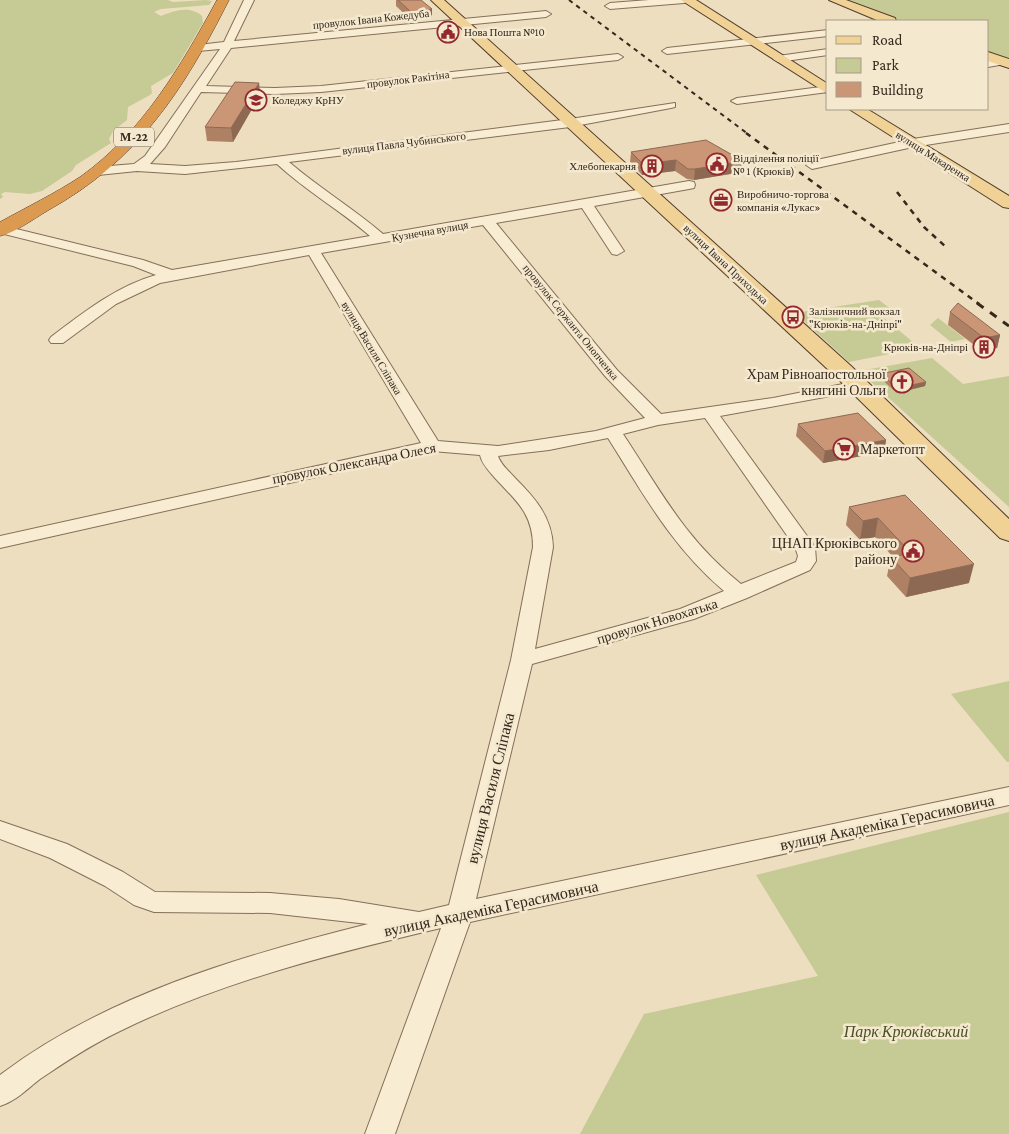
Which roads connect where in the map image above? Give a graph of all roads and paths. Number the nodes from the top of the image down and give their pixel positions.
1 (223, 0) edge
2 (249, 0) edge
3 (437, 0) edge
4 (686, 0) edge
5 (834, 0) edge
6 (610, 6) dead end
7 (546, 14) dead end
8 (887, 20) edge
9 (462, 22) junction
10 (826, 33) edge
11 (749, 41) junction
12 (227, 46) junction
13 (198, 48) junction
14 (667, 51) dead end
15 (826, 52) edge
16 (618, 57) dead end
17 (778, 59) junction
18 (511, 67) junction
19 (826, 88) edge
20 (198, 89) junction
21 (826, 89) edge
22 (737, 101) dead end
23 (671, 105) dead end
24 (859, 110) edge
25 (570, 123) junction
26 (1009, 128) edge
27 (913, 143) junction
28 (278, 159) junction
29 (812, 165) dead end
30 (137, 167) junction
31 (98, 171) junction
32 (689, 185) dead end
33 (647, 191) junction
34 (1009, 203) edge
35 (586, 204) junction
36 (487, 221) junction
37 (0, 229) edge
38 (381, 240) junction
39 (313, 251) junction
40 (617, 251) dead end
41 (171, 275) junction
42 (57, 340) dead end
43 (858, 386) junction
44 (708, 412) junction
45 (657, 420) junction
46 (614, 432) junction
47 (432, 446) junction
48 (488, 450) junction
49 (1009, 533) edge
50 (0, 542) edge
51 (740, 594) junction
52 (522, 660) junction
53 (1009, 796) edge
54 (0, 830) edge
55 (460, 914) junction
56 (420, 922) junction
57 (0, 1093) edge
58 (380, 1134) edge

1 - 13 highway, М-22
2 - 12 street
3 - 9 main road, вулиця Івана Приходька
4 - 6 street
4 - 11 main road
5 - 8 main road
7 - 9 street, провулок Івана Кожедуба
9 - 12 street, провулок Івана Кожедуба
9 - 18 main road, вулиця Івана Приходька
10 - 11 street
11 - 14 street
11 - 17 main road
12 - 13 street, провулок Івана Кожедуба
12 - 20 street
13 - 31 highway, М-22
15 - 17 street
16 - 18 street, провулок Ракітіна
17 - 19 main road
18 - 20 street, провулок Ракітіна
18 - 25 main road, вулиця Івана Приходька
20 - 30 street
21 - 22 street
23 - 25 street, вулиця Павла Чубинського
24 - 27 main road, вулиця Макаренка
25 - 28 street, вулиця Павла Чубинського
25 - 33 main road, вулиця Івана Приходька
26 - 27 street
27 - 29 street
27 - 34 main road, вулиця Макаренка
28 - 30 street, вулиця Павла Чубинського
28 - 38 street
30 - 31 street, вулиця Павла Чубинського
31 - 37 highway, М-22
32 - 33 street, Кузнечна вулиця
33 - 35 street, Кузнечна вулиця
33 - 43 main road, вулиця Івана Приходька
35 - 36 street, Кузнечна вулиця
35 - 40 street
36 - 38 street, Кузнечна вулиця
36 - 45 street, провулок Сержанта Онопченка
37 - 41 street, Кузнечна вулиця
38 - 39 street, Кузнечна вулиця
39 - 41 street, Кузнечна вулиця
39 - 47 street, вулиця Василя Сліпака
41 - 42 street, Кузнечна вулиця
43 - 44 street, провулок Олександра Олеся
43 - 49 main road, вулиця Івана Приходька
44 - 45 street, провулок Олександра Олеся
44 - 51 street, провулок Новохатька
45 - 46 street, провулок Олександра Олеся
46 - 48 street, провулок Олександра Олеся
46 - 51 street
47 - 48 street, провулок Олександра Олеся
47 - 50 street, провулок Олександра Олеся
48 - 52 street, вулиця Василя Сліпака
51 - 52 street, провулок Новохатька
52 - 55 street, вулиця Василя Сліпака
53 - 55 street, вулиця Академіка Герасимовича
54 - 56 street
55 - 56 street, вулиця Академіка Герасимовича
55 - 58 street, вулиця Василя Сліпака
56 - 57 street, вулиця Академіка Герасимовича

